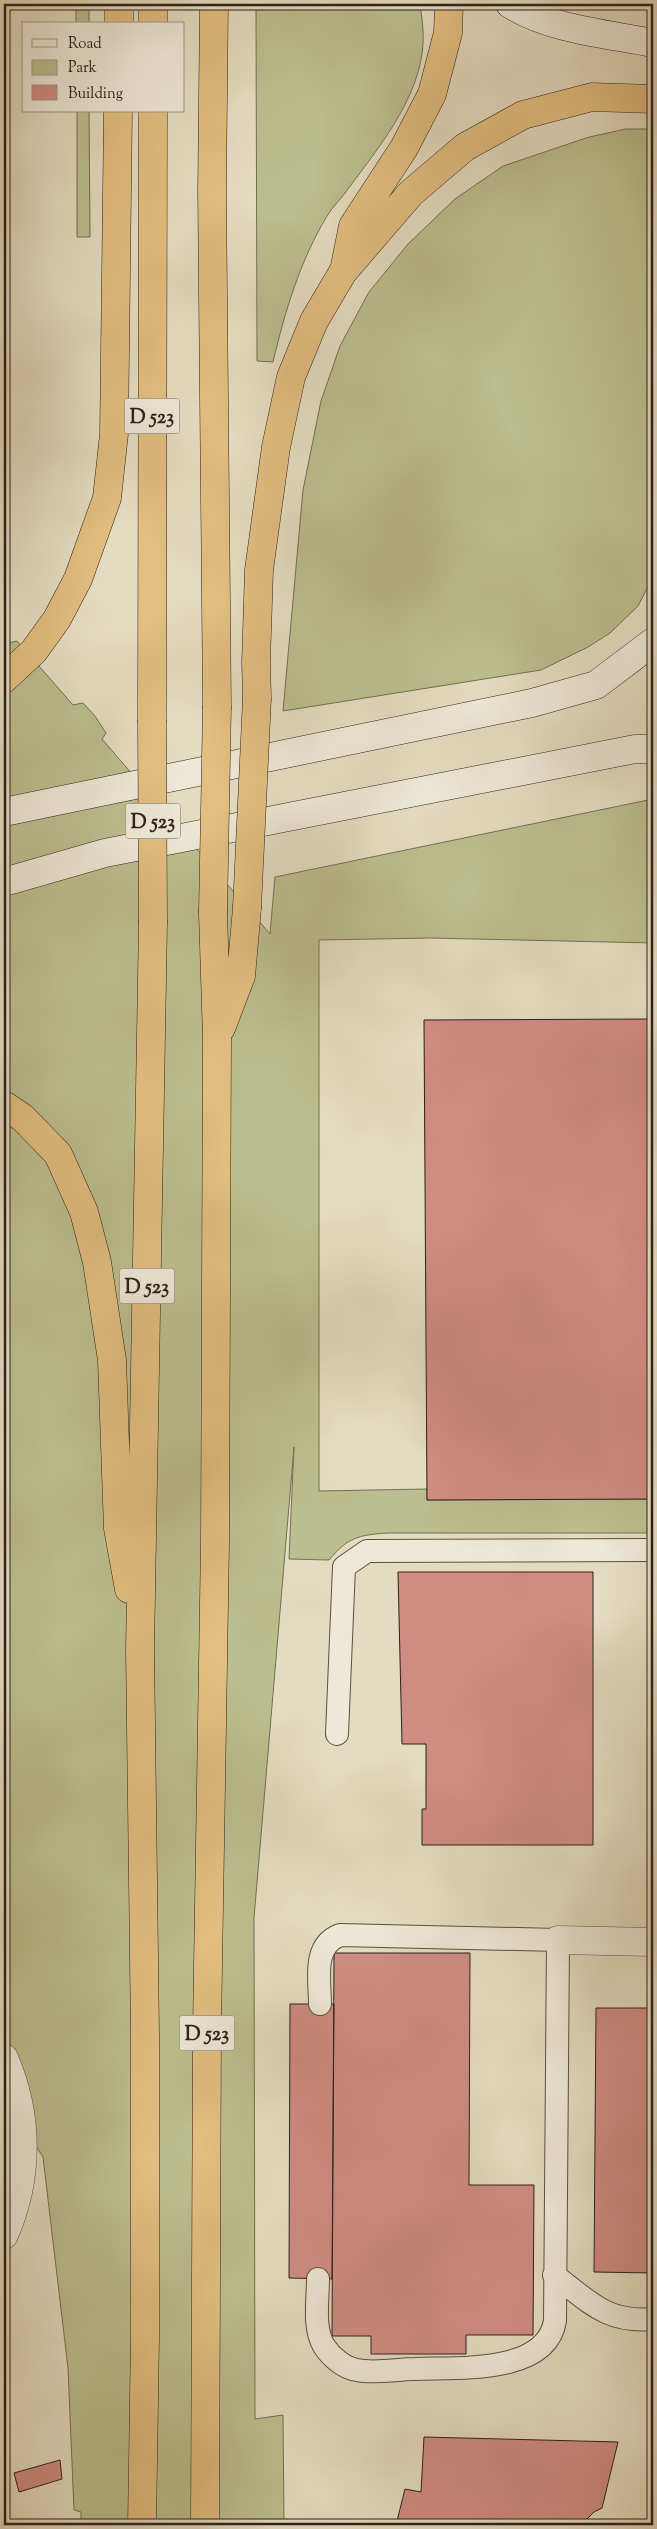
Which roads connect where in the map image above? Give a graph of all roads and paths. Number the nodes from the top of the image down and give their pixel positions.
1 (120, 4) edge
2 (153, 4) edge
3 (214, 4) edge
4 (449, 4) edge
5 (510, 4) edge
6 (119, 22) edge
7 (153, 22) edge
8 (653, 43) edge
9 (653, 99) edge
10 (118, 112) edge
11 (153, 112) edge
12 (343, 272) junction
13 (653, 642) edge
14 (4, 679) edge
15 (653, 749) edge
16 (4, 812) edge
17 (4, 882) edge
18 (217, 1038) junction
19 (4, 1104) edge
20 (653, 1550) edge
21 (140, 1649) junction
22 (337, 1734) dead end
23 (558, 1940) junction
24 (653, 1942) edge
25 (320, 2004) dead end
26 (4, 2058) edge
27 (4, 2235) edge
28 (554, 2275) junction
29 (318, 2278) dead end
30 (653, 2319) edge
31 (142, 2525) edge
32 (205, 2525) edge

1 - 6 highway
2 - 7 highway
3 - 18 highway, D 523, bridge
4 - 12 highway
5 - 8 main road
9 - 12 highway
10 - 14 highway
11 - 21 highway, D 523, bridge
12 - 18 highway, bridge
13 - 16 main road
15 - 17 main road
18 - 32 highway, D 523
19 - 21 highway
20 - 22 lane
21 - 31 highway, D 523
23 - 24 main road
23 - 25 lane
23 - 28 lane
26 - 27 main road
28 - 29 lane
28 - 30 lane

